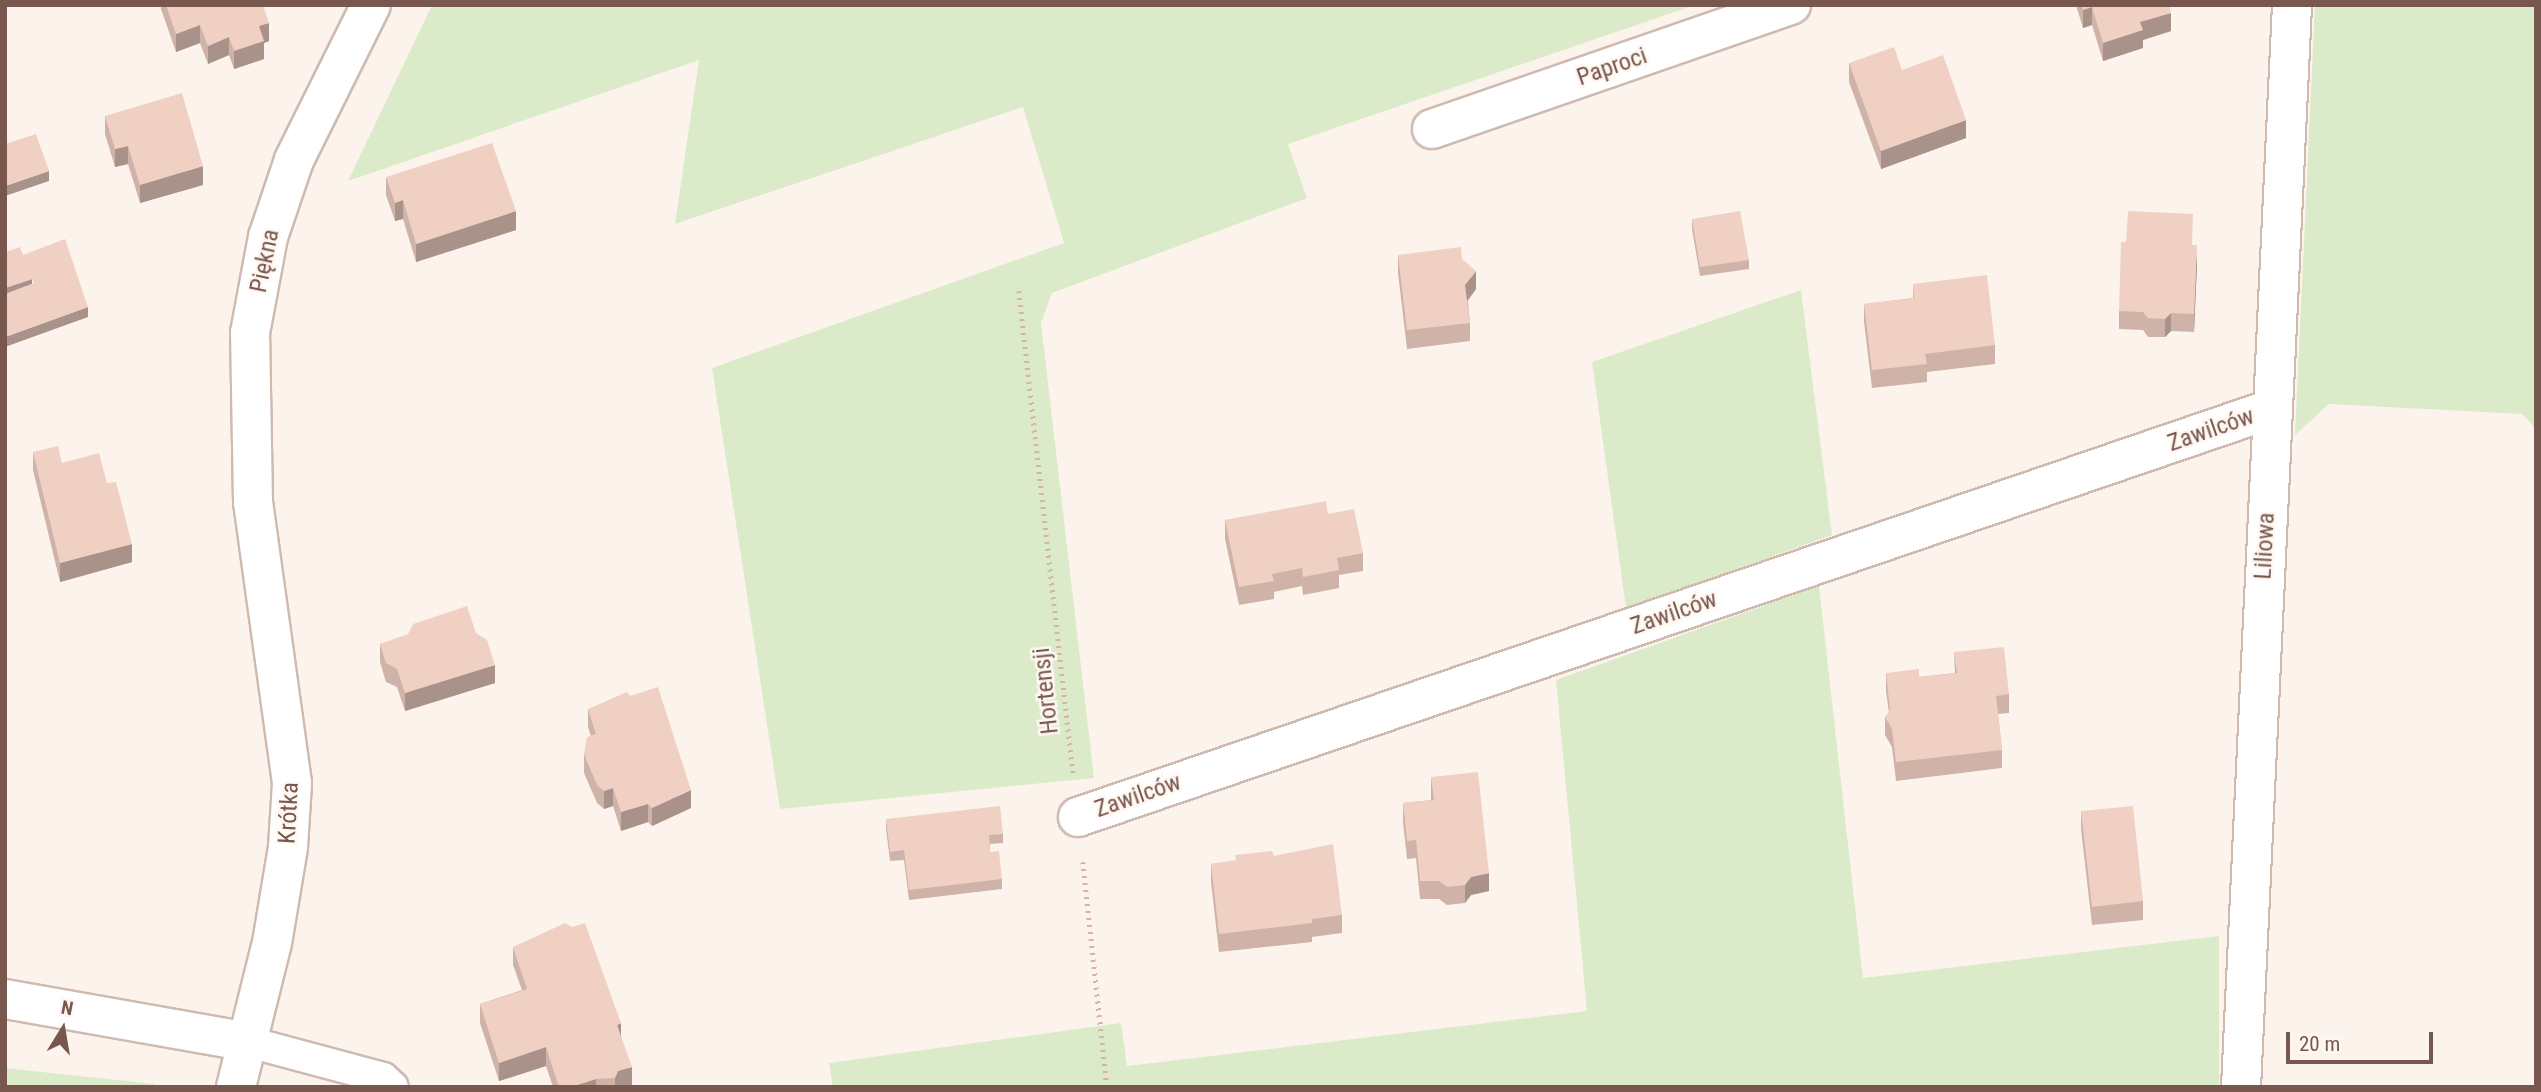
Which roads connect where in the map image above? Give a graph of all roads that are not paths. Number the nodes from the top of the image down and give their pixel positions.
1 (371, 5) edge
2 (1791, 5) edge
3 (2292, 5) edge
4 (1432, 129) dead end
5 (2271, 409) junction
6 (257, 537) joint
7 (1077, 817) road end
8 (5, 999) edge
9 (249, 1042) junction
10 (236, 1087) edge
11 (393, 1087) edge
12 (2241, 1087) edge

1 - 6 street, Piękna
2 - 4 street, Paproci
3 - 5 street, Liliowa
5 - 7 street, Zawilców
5 - 12 street, Liliowa
6 - 9 street, Krótka
8 - 9 street
9 - 10 street, Krótka
9 - 11 lane

